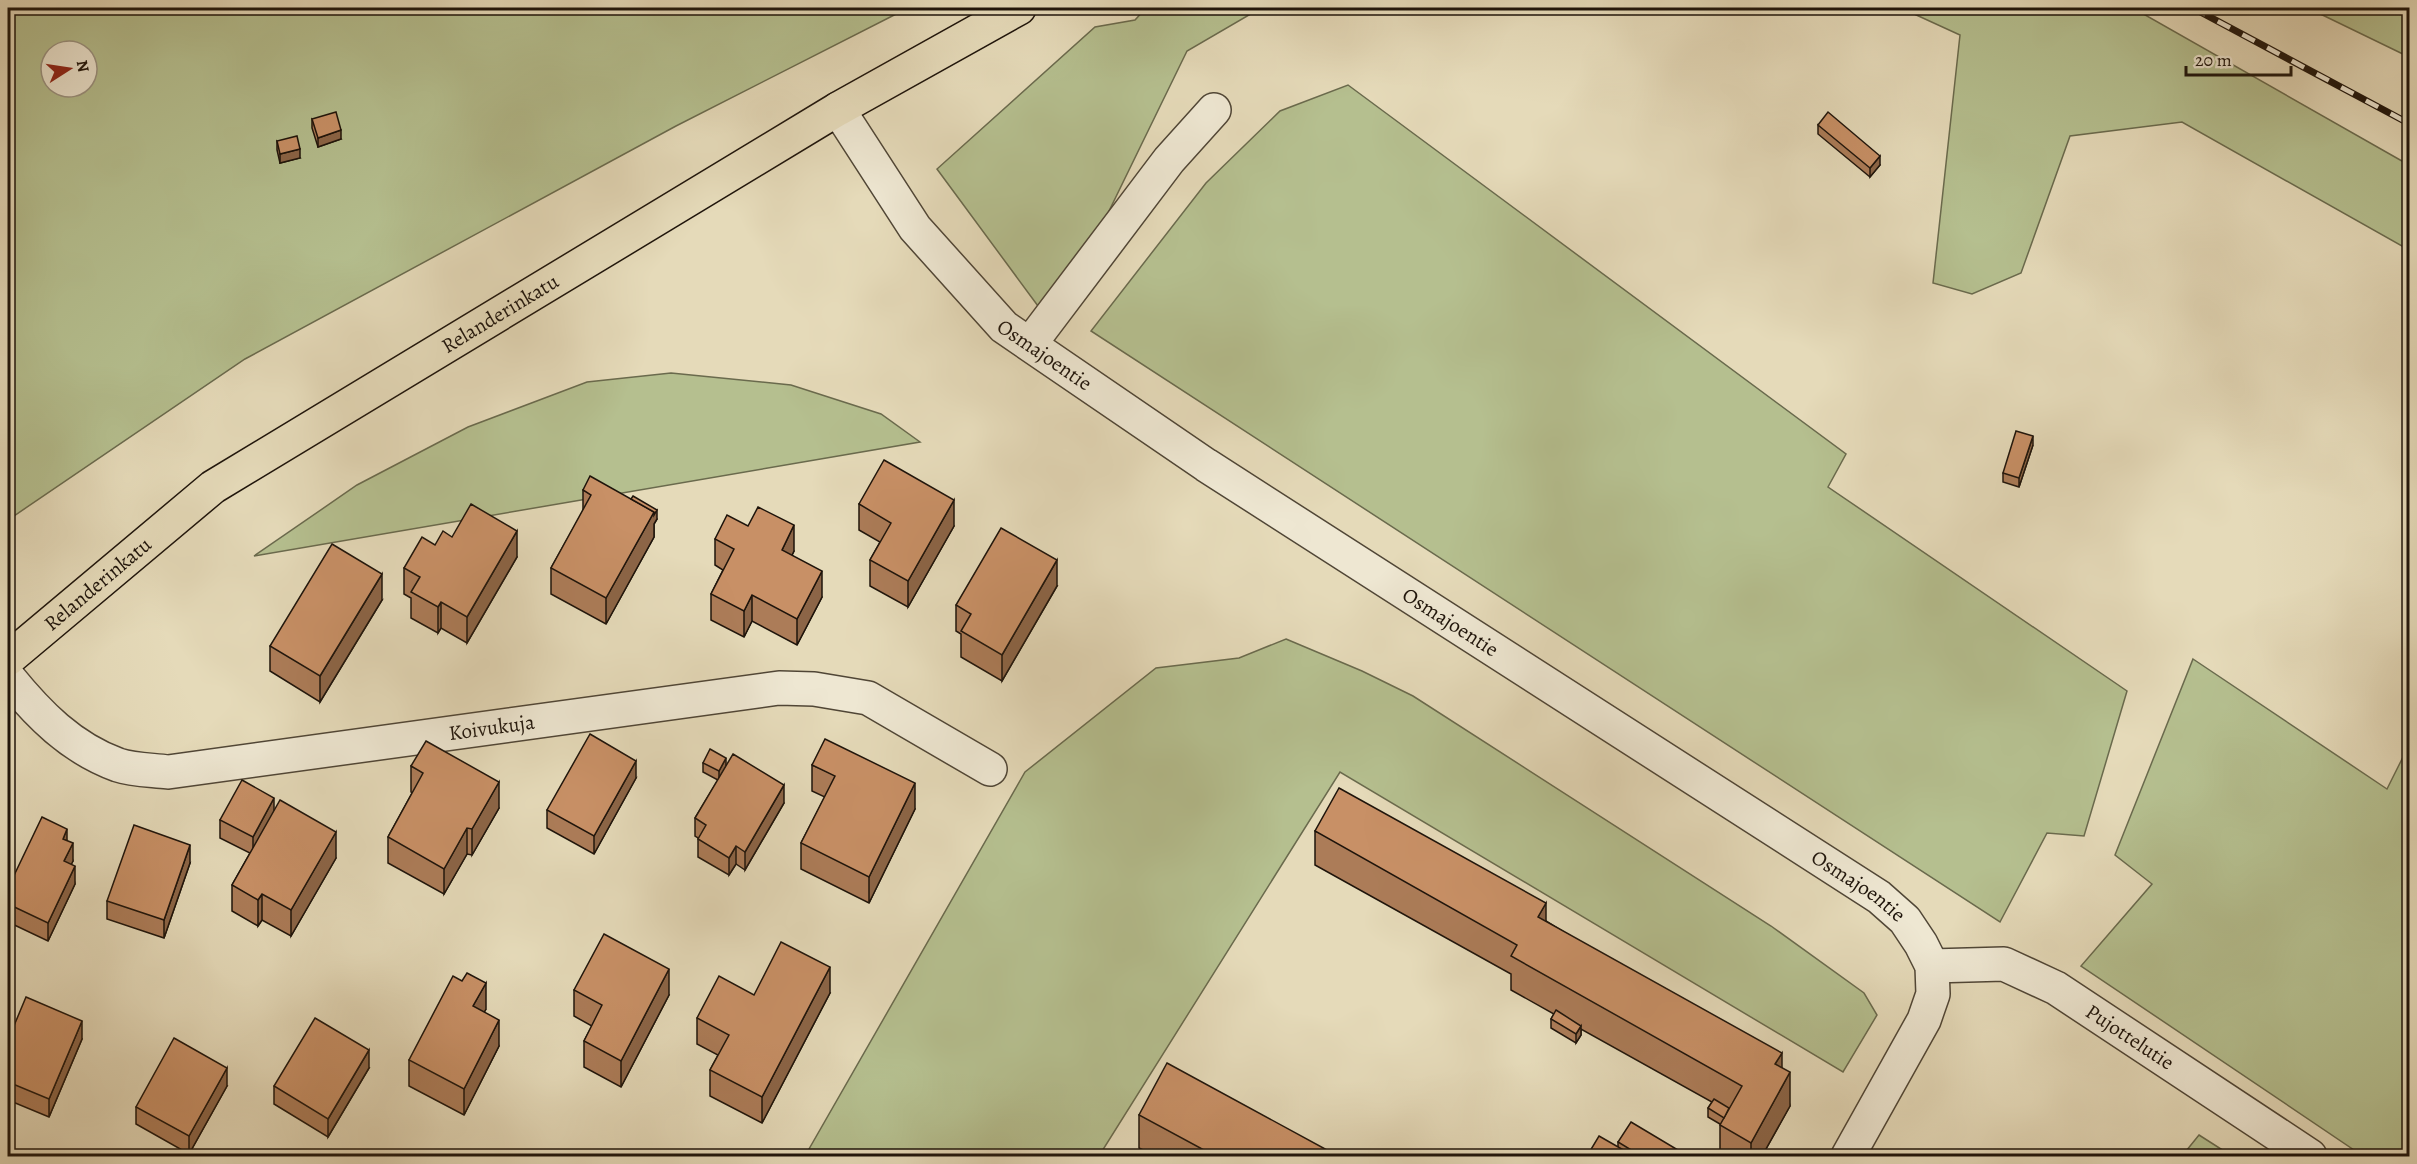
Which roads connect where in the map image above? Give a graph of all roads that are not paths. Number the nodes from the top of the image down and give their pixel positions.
1 (1019, 8) edge
2 (838, 109) junction
3 (1214, 110) dead end
4 (1030, 344) junction
5 (8, 659) edge
6 (8, 677) edge
7 (990, 770) dead end
8 (1932, 966) junction
9 (1848, 1156) edge
10 (2310, 1156) edge

1 - 2 main road, Relanderinkatu
2 - 4 street, Osmajoentie
2 - 5 main road, Relanderinkatu
3 - 4 street
4 - 8 street, Osmajoentie
6 - 7 street, Koivukuja
8 - 9 street, Osmajoentie
8 - 10 street, Pujottelutie

